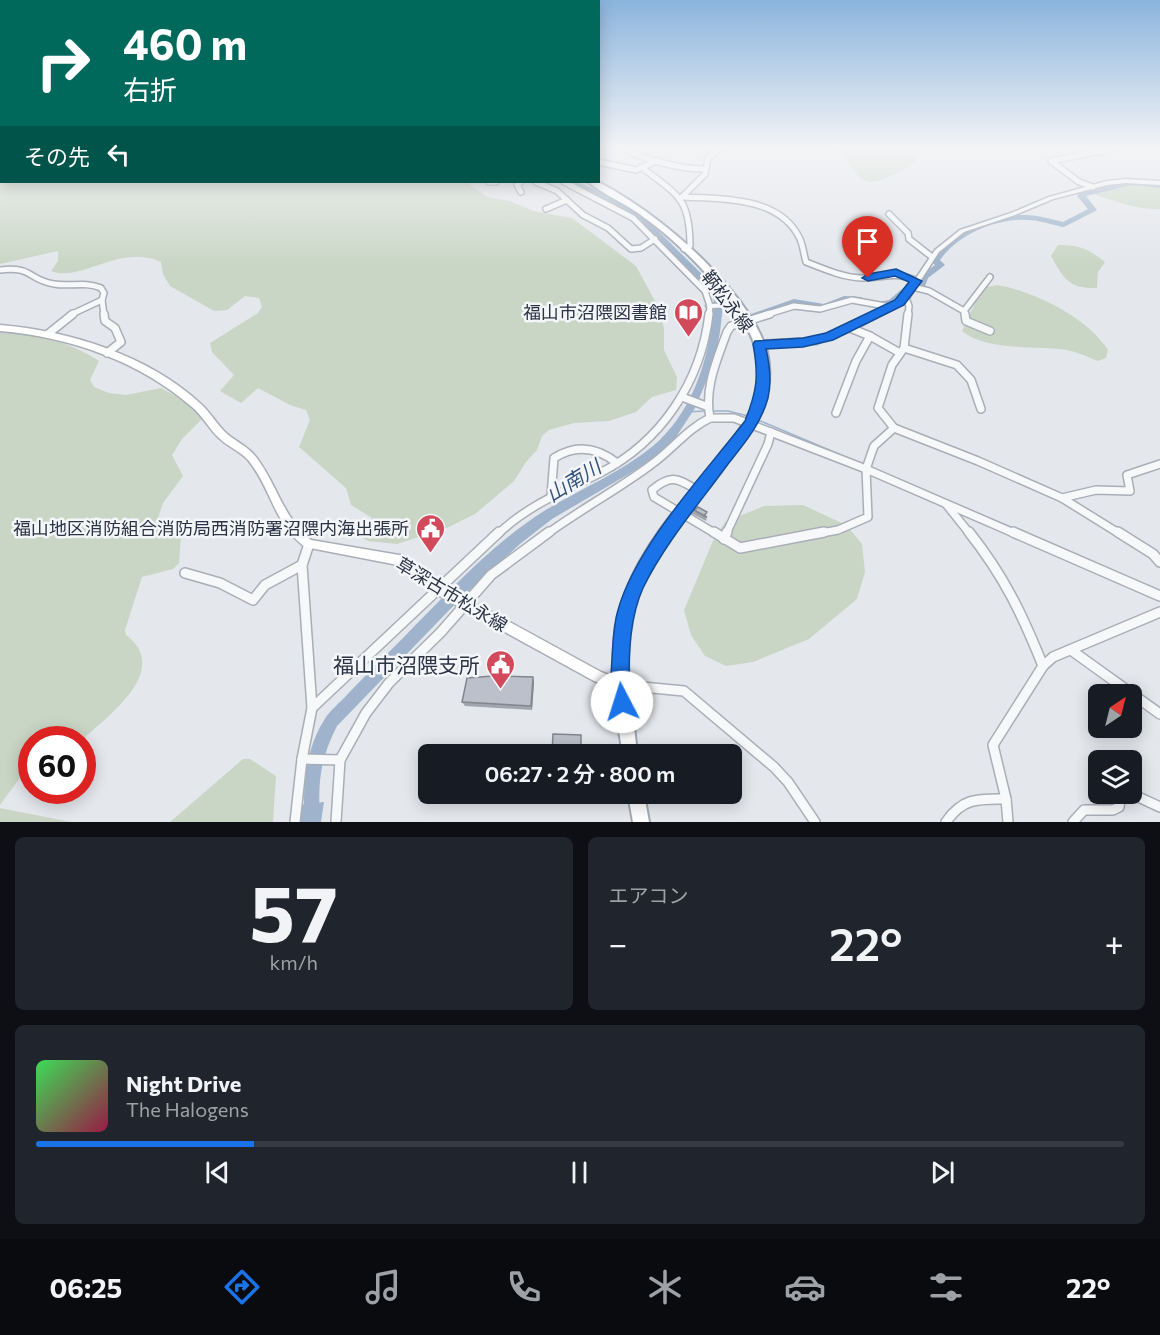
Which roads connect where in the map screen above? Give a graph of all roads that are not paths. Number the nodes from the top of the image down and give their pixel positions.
1 (518, 187) edge
2 (549, 187) edge
3 (574, 187) edge
4 (601, 187) edge
5 (669, 187) edge
6 (692, 187) edge
7 (1093, 188) edge
8 (521, 192) dead end
9 (682, 197) junction
10 (567, 200) junction
11 (546, 209) dead end
12 (889, 214) dead end
13 (655, 239) junction
14 (684, 249) junction
15 (932, 257) junction
16 (0, 270) edge
17 (990, 277) dead end
18 (915, 284) junction
19 (906, 298) junction
20 (102, 300) junction
21 (731, 305) junction
22 (711, 306) junction
23 (891, 308) junction
24 (964, 312) junction
25 (747, 321) junction
26 (0, 328) edge
27 (850, 328) junction
28 (990, 331) dead end
29 (48, 334) junction
30 (870, 336) junction
31 (759, 344) junction
32 (902, 351) junction
33 (107, 353) junction
34 (684, 398) junction
35 (981, 409) dead end
36 (707, 410) junction
37 (836, 413) dead end
38 (752, 420) junction
39 (894, 428) junction
40 (771, 432) junction
41 (617, 463) junction
42 (1160, 464) edge
43 (866, 467) junction
44 (699, 491) junction
45 (551, 496) junction
46 (1062, 498) junction
47 (944, 501) junction
48 (681, 515) junction
49 (724, 539) junction
50 (309, 544) junction
51 (1160, 562) edge
52 (302, 565) junction
53 (185, 573) dead end
54 (440, 590) junction
55 (1160, 596) edge
56 (463, 603) junction
57 (1160, 612) edge
58 (1071, 650) junction
59 (1042, 666) junction
60 (620, 685) junction
61 (312, 708) junction
62 (1160, 714) edge
63 (629, 744) edge
64 (304, 759) junction
65 (335, 759) junction
66 (1006, 799) junction
67 (638, 804) edge
68 (1160, 807) edge
69 (296, 822) edge
70 (336, 822) edge
71 (641, 822) edge
72 (814, 822) edge
73 (946, 822) edge
74 (1008, 822) edge
75 (1073, 822) edge

1 - 8 street
2 - 10 street
3 - 13 street
4 - 14 main road, 鞆松永線
5 - 9 street
6 - 9 street
7 - 15 street
9 - 14 street
9 - 18 street
10 - 11 street
10 - 13 street
12 - 15 street
13 - 22 street
14 - 21 main road, 鞆松永線
15 - 18 street
16 - 20 street
17 - 24 street
18 - 19 street
18 - 24 street
19 - 23 street
19 - 32 street
20 - 29 street
20 - 33 street
21 - 22 street
21 - 25 main road, 鞆松永線
22 - 34 street
23 - 25 street
23 - 27 street
24 - 28 street
25 - 31 main road, 鞆松永線
25 - 36 street
26 - 29 main road
27 - 30 street
27 - 31 street
29 - 33 main road
30 - 32 street
30 - 37 street
31 - 38 main road, 鞆松永線
32 - 35 street
32 - 39 street
33 - 50 main road
34 - 36 street
34 - 41 street
36 - 38 street
36 - 56 street
38 - 40 street
38 - 44 main road, 鞆松永線
39 - 43 street
39 - 46 street
40 - 43 street
40 - 49 street
41 - 45 street
41 - 45 street
42 - 46 street
43 - 47 street
43 - 49 street
44 - 48 main road, 鞆松永線
44 - 48 street
45 - 54 street
46 - 51 street
47 - 55 street
47 - 59 street
48 - 49 street
48 - 60 main road, 鞆松永線
50 - 52 street
50 - 54 main road, 草深古市松永線
52 - 53 street
52 - 61 street
54 - 56 main road, 草深古市松永線
54 - 61 street
56 - 60 main road, 草深古市松永線
56 - 65 street
57 - 58 street
58 - 59 street
58 - 62 street
59 - 66 street
60 - 63 main road, 鞆松永線
60 - 72 street
61 - 64 street
64 - 65 street
64 - 69 street
65 - 70 street
66 - 73 street
66 - 74 street
67 - 71 main road
68 - 75 street

